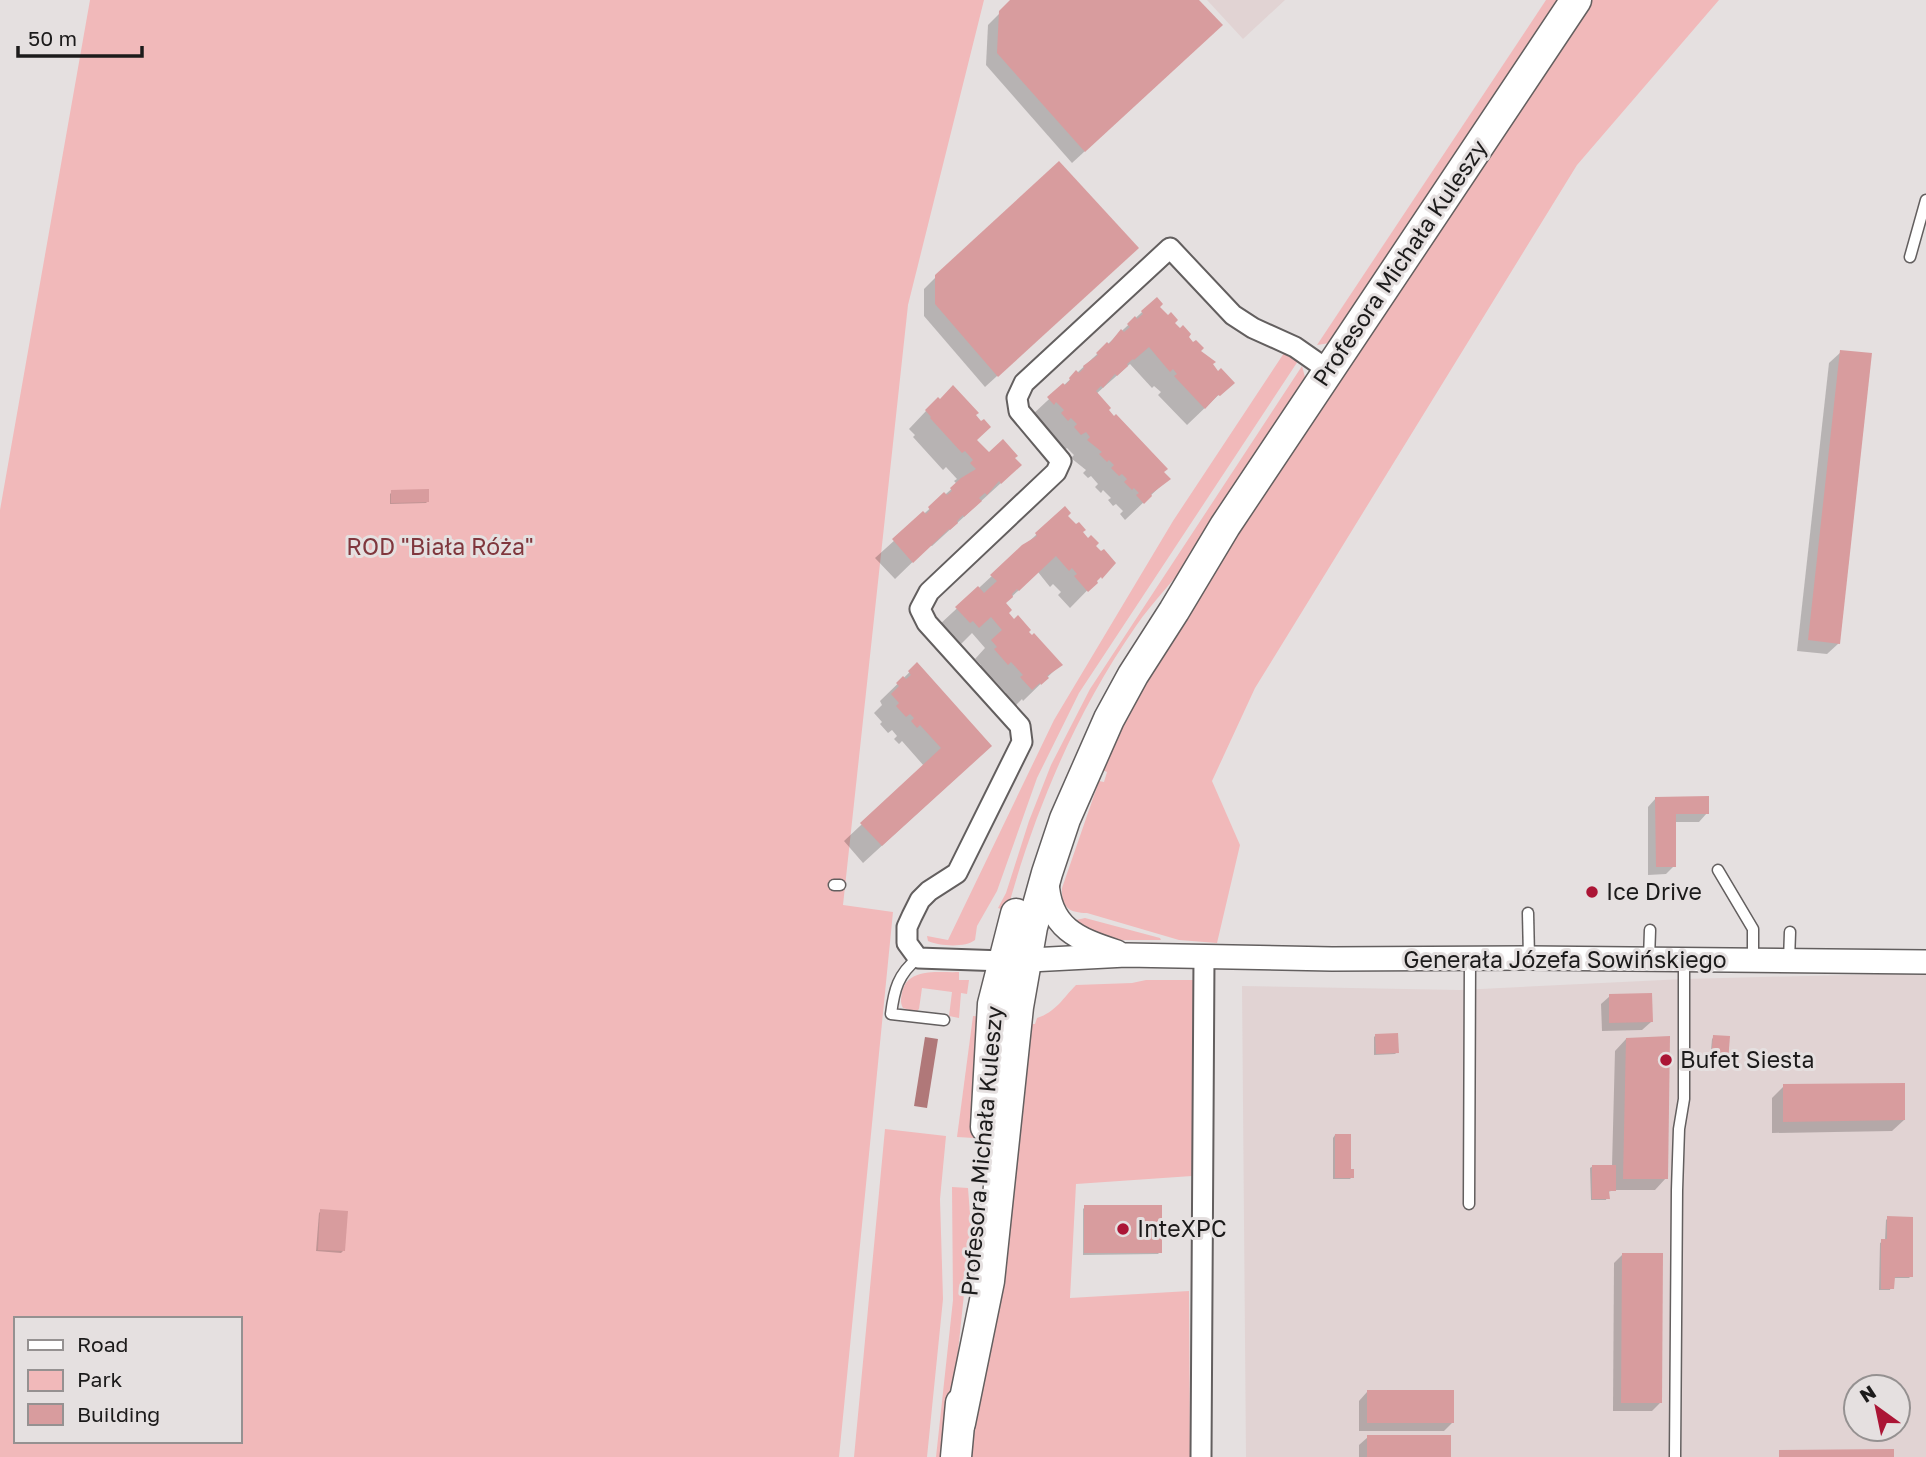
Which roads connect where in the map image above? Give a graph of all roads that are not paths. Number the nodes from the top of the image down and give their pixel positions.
1 (1576, 0) edge
2 (1926, 200) edge
3 (1910, 257) dead end
4 (1328, 370) junction
5 (1225, 526) junction
6 (1718, 870) dead end
7 (1047, 873) junction
8 (1528, 914) dead end
9 (1650, 930) dead end
10 (1790, 932) dead end
11 (915, 955) junction
12 (1126, 956) junction
13 (1204, 958) junction
14 (1529, 958) junction
15 (1470, 959) junction
16 (1649, 959) junction
17 (1015, 960) junction
18 (1684, 960) junction
19 (1753, 961) junction
20 (1789, 961) junction
21 (1926, 962) edge
22 (944, 1020) dead end
23 (1469, 1204) dead end
24 (960, 1423) junction
25 (956, 1457) edge
26 (1201, 1457) edge
27 (1675, 1457) edge

1 - 4 main road, Profesora Michała Kuleszy
2 - 3 lane
4 - 5 main road, Profesora Michała Kuleszy
4 - 11 street
5 - 7 main road, Profesora Michała Kuleszy
5 - 17 main road, Profesora Michała Kuleszy
6 - 19 lane
7 - 12 street
7 - 17 main road, Profesora Michała Kuleszy
8 - 14 lane
9 - 16 lane
10 - 20 lane
11 - 17 street
11 - 22 lane
12 - 13 street, Generała Józefa Sowińskiego
12 - 17 street, Generała Józefa Sowińskiego
13 - 15 street, Generała Józefa Sowińskiego
13 - 26 street
14 - 15 street, Generała Józefa Sowińskiego
14 - 16 street, Generała Józefa Sowińskiego
15 - 23 lane
16 - 18 street, Generała Józefa Sowińskiego
17 - 24 main road, Profesora Michała Kuleszy
17 - 24 main road, Profesora Michała Kuleszy
18 - 19 street, Generała Józefa Sowińskiego
18 - 27 lane
19 - 20 street, Generała Józefa Sowińskiego
20 - 21 street, Generała Józefa Sowińskiego
24 - 25 main road, Profesora Michała Kuleszy

